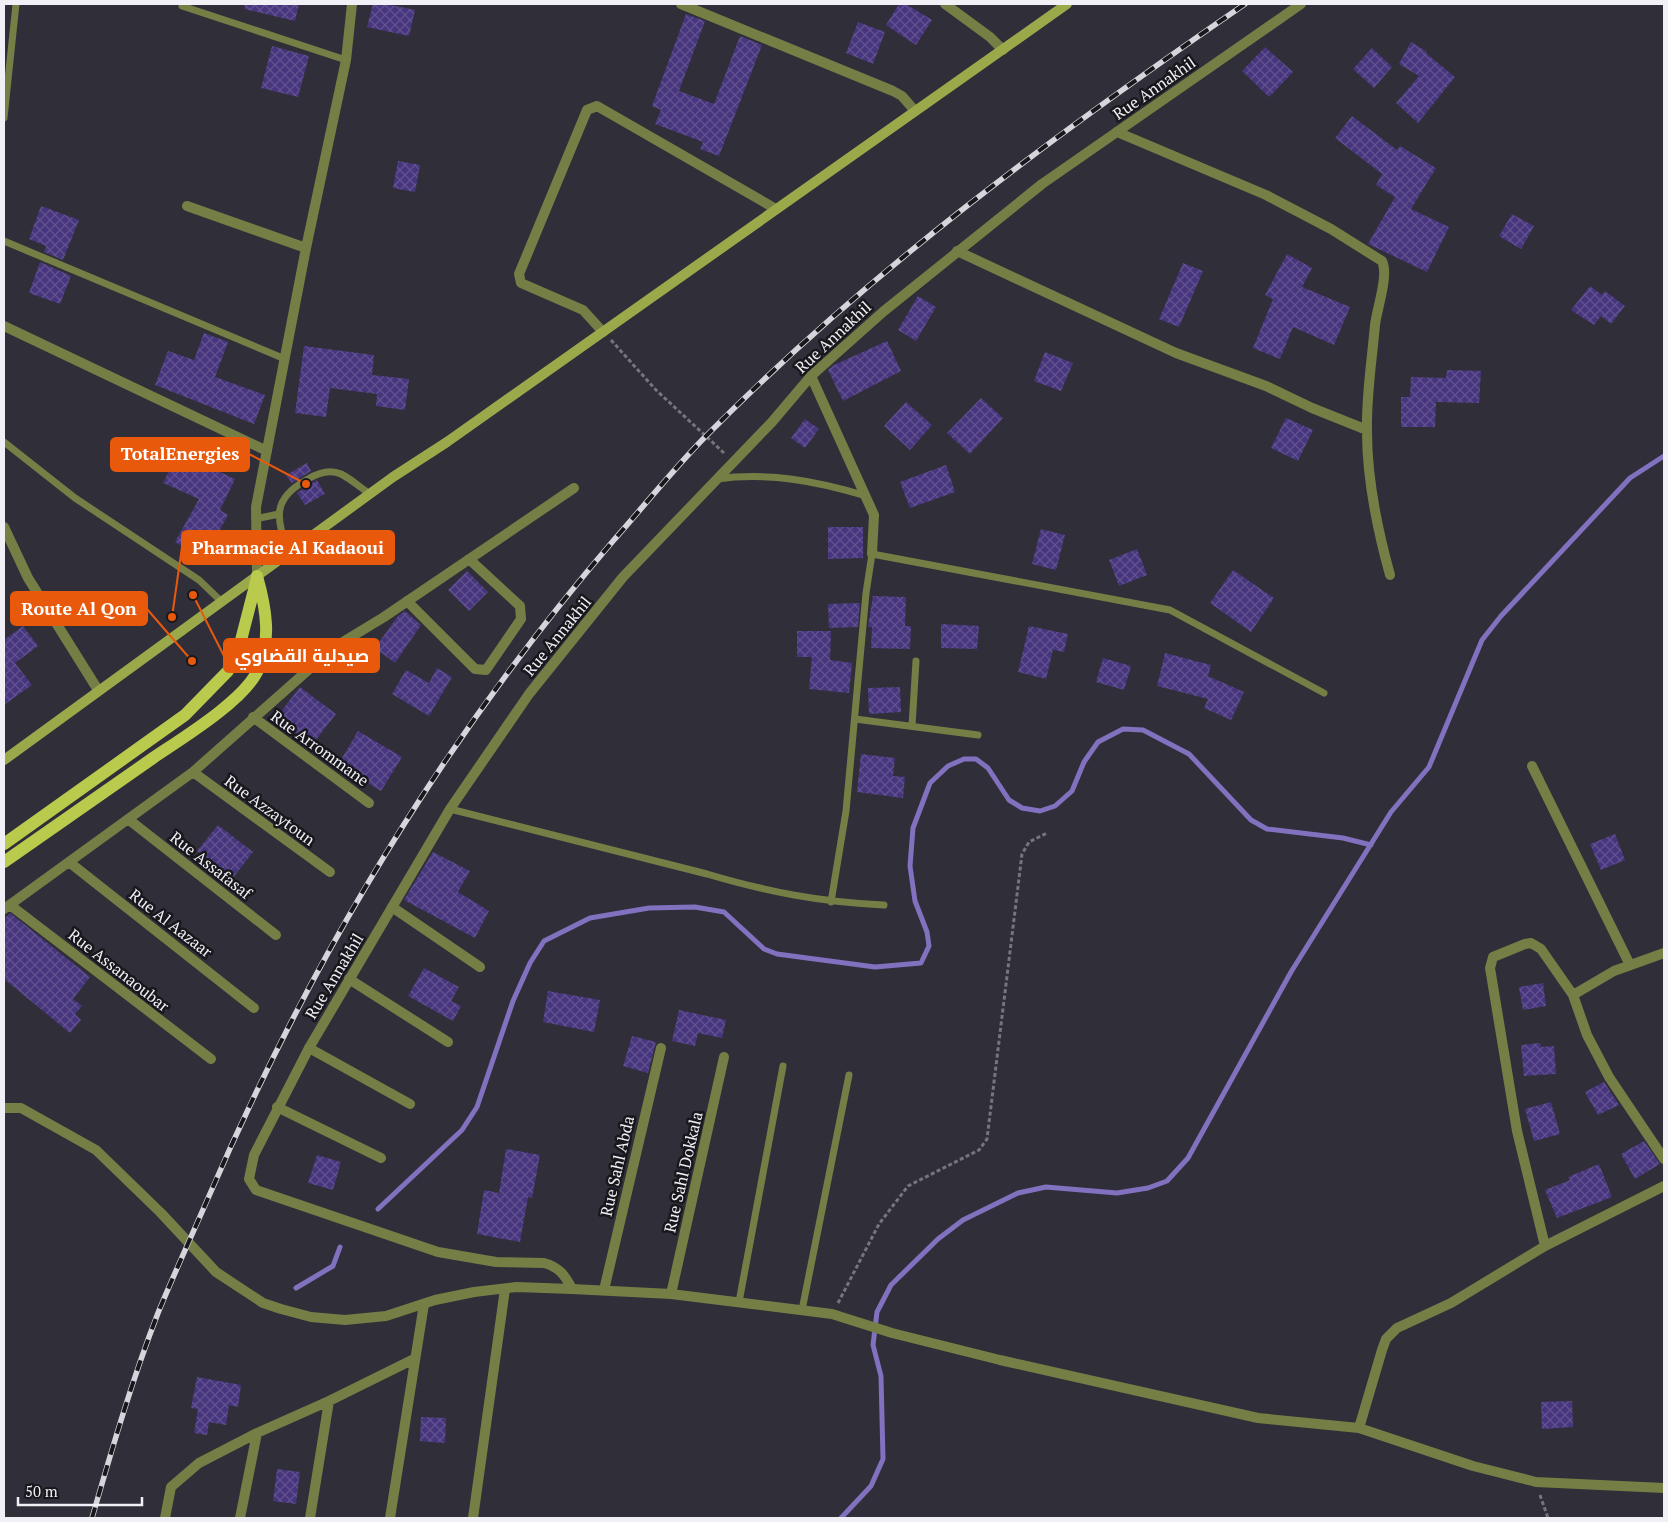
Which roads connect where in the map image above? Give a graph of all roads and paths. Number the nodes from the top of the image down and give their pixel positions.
1 (16, 4) edge
2 (352, 4) edge
3 (681, 4) edge
4 (945, 4) edge
5 (1067, 4) edge
6 (1301, 4) edge
7 (182, 6) dead end
8 (1003, 50) junction
9 (346, 60) junction
10 (915, 111) junction
11 (4, 118) edge
12 (1117, 132) junction
13 (187, 206) dead end
14 (776, 209) junction
15 (4, 241) edge
16 (306, 248) junction
17 (957, 251) junction
18 (4, 326) edge
19 (603, 332) junction
20 (285, 359) junction
21 (811, 376) junction
22 (1366, 430) junction
23 (4, 442) edge
24 (267, 451) junction
25 (724, 452) dead end
26 (716, 479) junction
27 (574, 488) dead end
28 (370, 494) junction
29 (867, 496) junction
30 (279, 514) junction
31 (255, 519) junction
32 (4, 527) edge
33 (289, 553) junction
34 (872, 554) junction
35 (469, 559) junction
36 (1390, 575) dead end
37 (257, 576) junction
38 (407, 600) junction
39 (222, 602) junction
40 (916, 661) dead end
41 (98, 690) junction
42 (1324, 693) dead end
43 (253, 717) junction
44 (854, 719) junction
45 (912, 726) junction
46 (978, 735) dead end
47 (4, 760) edge
48 (1532, 766) dead end
49 (193, 772) junction
50 (370, 803) dead end
51 (450, 809) junction
52 (128, 819) junction
53 (1047, 833) dead end
54 (4, 844) edge
55 (4, 862) edge
56 (69, 862) junction
57 (330, 872) dead end
58 (831, 902) junction
59 (884, 904) dead end
60 (7, 907) edge
61 (392, 907) junction
62 (276, 934) dead end
63 (1664, 953) edge
64 (1630, 965) junction
65 (480, 967) dead end
66 (349, 980) junction
67 (1572, 995) junction
68 (254, 1008) dead end
69 (448, 1042) dead end
70 (309, 1048) junction
71 (660, 1048) dead end
72 (724, 1057) dead end
73 (211, 1059) dead end
74 (782, 1066) dead end
75 (849, 1075) dead end
76 (410, 1104) dead end
77 (277, 1106) junction
78 (4, 1108) edge
79 (381, 1158) dead end
80 (1664, 1159) edge
81 (1664, 1186) edge
82 (1545, 1246) junction
83 (505, 1289) junction
84 (572, 1289) junction
85 (604, 1290) junction
86 (671, 1294) junction
87 (739, 1302) junction
88 (424, 1304) junction
89 (802, 1310) junction
90 (832, 1314) junction
91 (414, 1359) junction
92 (329, 1401) junction
93 (1359, 1428) junction
94 (257, 1433) junction
95 (1536, 1482) junction
96 (1664, 1488) edge
97 (164, 1518) edge
98 (240, 1518) edge
99 (310, 1518) edge
100 (390, 1518) edge
101 (473, 1518) edge
102 (1548, 1518) edge

1 - 11 lane
2 - 9 street
3 - 10 street
4 - 8 street
5 - 8 main road
6 - 12 street, Rue Annakhil
7 - 9 lane
8 - 10 main road
9 - 16 street
10 - 14 main road
12 - 17 street, Rue Annakhil
12 - 22 street
13 - 16 street
14 - 19 main road
14 - 19 street
15 - 20 lane
16 - 20 street
17 - 21 street, Rue Annakhil
17 - 22 street
18 - 24 street
19 - 25 path
19 - 28 main road
20 - 24 street
21 - 26 street, Rue Annakhil
21 - 29 street
22 - 36 street
23 - 39 lane
24 - 31 street
26 - 29 lane
26 - 51 street, Rue Annakhil
27 - 35 street
28 - 30 lane
28 - 33 main road
29 - 34 street
30 - 31 lane
30 - 33 lane
31 - 37 street
32 - 41 street
33 - 37 main road
34 - 42 lane
34 - 44 lane
35 - 38 street
35 - 38 street
37 - 39 main road
37 - 54 main road
37 - 55 main road
38 - 43 street
39 - 41 main road
40 - 45 lane
41 - 47 main road
43 - 49 street
43 - 50 street, Rue Arrommane
44 - 45 lane
44 - 58 lane
45 - 46 lane
48 - 64 street
49 - 52 street
49 - 57 street, Rue Azzaytoun
51 - 58 lane
51 - 61 street, Rue Annakhil
52 - 56 street
52 - 62 street, Rue Assafasaf
53 - 90 path
56 - 60 street
56 - 68 street, Rue Al Aazaar
58 - 59 lane
60 - 73 street, Rue Assanaoubar
61 - 65 street
61 - 66 street, Rue Annakhil
63 - 64 street
64 - 67 street
66 - 69 street
66 - 70 street, Rue Annakhil
67 - 80 street
67 - 82 street
70 - 76 street
70 - 77 street, Rue Annakhil
71 - 85 street, Rue Sahl Abda
72 - 86 street, Rue Sahl Dokkala
74 - 87 lane
75 - 89 lane
77 - 79 street
77 - 84 street, Rue Annakhil
78 - 88 street
81 - 82 street
82 - 93 street
83 - 84 street
83 - 88 street
83 - 101 street
84 - 85 street
85 - 86 street
86 - 87 street
87 - 89 street
88 - 91 street
89 - 90 street
90 - 93 street
91 - 92 street
91 - 100 street
92 - 94 street
92 - 99 street
93 - 95 street
94 - 97 street
94 - 98 street
95 - 96 street
95 - 102 path

